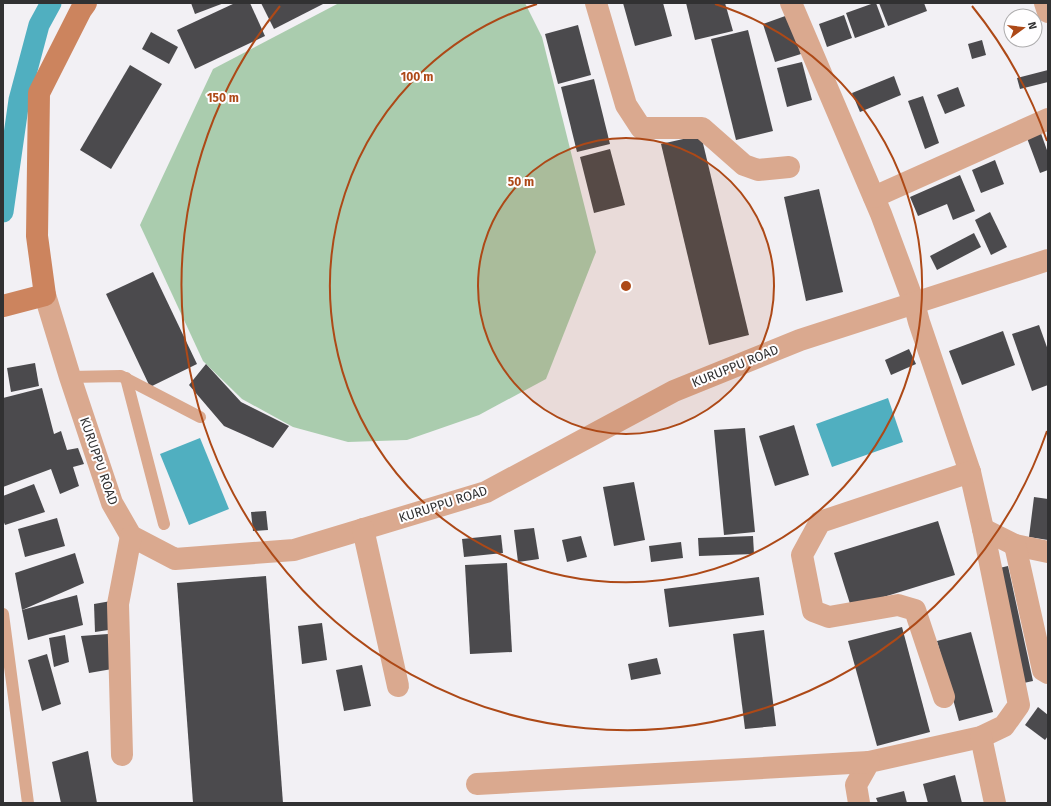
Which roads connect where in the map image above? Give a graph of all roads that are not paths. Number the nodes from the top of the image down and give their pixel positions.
1 (86, 3) edge
2 (596, 3) edge
3 (791, 3) edge
4 (1045, 3) edge
5 (1048, 12) edge
6 (1048, 119) edge
7 (789, 167) dead end
8 (874, 197) junction
9 (1048, 260) edge
10 (45, 295) junction
11 (914, 303) junction
12 (3, 306) edge
13 (70, 377) junction
14 (126, 378) junction
15 (200, 417) dead end
16 (970, 472) junction
17 (164, 524) dead end
18 (363, 529) junction
19 (983, 529) junction
20 (131, 536) junction
21 (1015, 545) junction
22 (1048, 552) edge
23 (3, 614) edge
24 (1048, 673) edge
25 (398, 686) dead end
26 (944, 697) dead end
27 (981, 737) junction
28 (122, 755) dead end
29 (869, 762) junction
30 (476, 784) dead end
31 (28, 803) edge
32 (859, 803) edge
33 (995, 803) edge

1 - 10 street
2 - 7 street
3 - 8 street
4 - 5 street
6 - 8 street
8 - 11 street
9 - 11 street, KURUPPU ROAD
10 - 12 street
10 - 13 street, KURUPPU ROAD
11 - 16 street
11 - 18 street, KURUPPU ROAD
13 - 14 lane
13 - 20 street, KURUPPU ROAD
14 - 15 lane
14 - 17 lane
16 - 19 street
16 - 26 street
18 - 20 street, KURUPPU ROAD
18 - 25 street
19 - 21 street
19 - 27 street
20 - 28 street
21 - 22 street
21 - 24 street
23 - 31 lane
27 - 29 street
27 - 33 street
29 - 30 street
29 - 32 street

